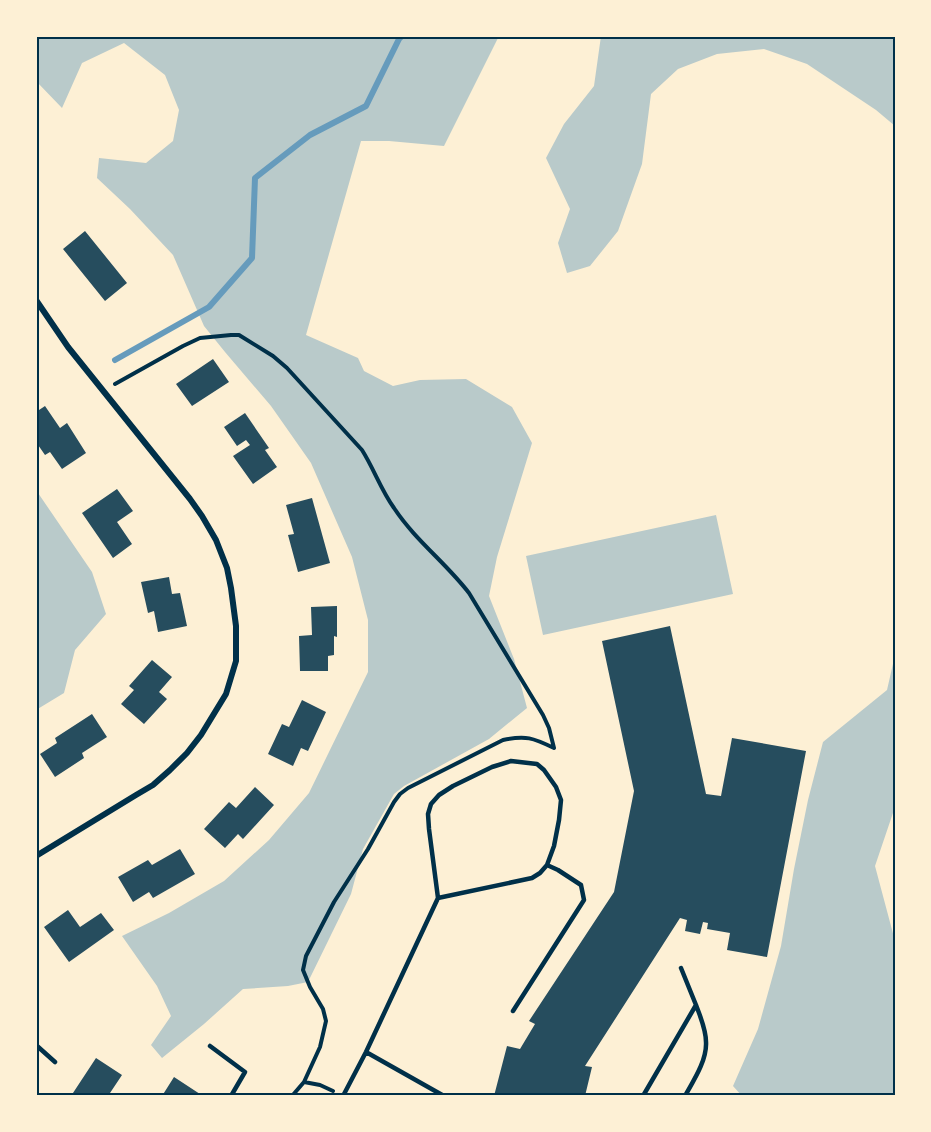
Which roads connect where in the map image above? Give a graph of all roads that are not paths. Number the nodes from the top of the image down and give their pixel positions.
1 (36, 300) edge
2 (36, 856) edge
3 (547, 865) junction
4 (438, 898) junction
5 (681, 968) dead end
6 (696, 1005) junction
7 (513, 1011) dead end
8 (36, 1045) edge
9 (210, 1047) dead end
10 (366, 1052) junction
11 (55, 1062) dead end
12 (231, 1096) edge
13 (343, 1096) edge
14 (444, 1096) edge
15 (643, 1096) edge
16 (686, 1096) edge

1 - 2 street
3 - 4 lane
3 - 4 lane
3 - 7 lane
4 - 10 lane
5 - 6 lane
6 - 15 lane
6 - 16 lane
8 - 11 lane
9 - 12 lane
10 - 13 lane
10 - 14 lane

